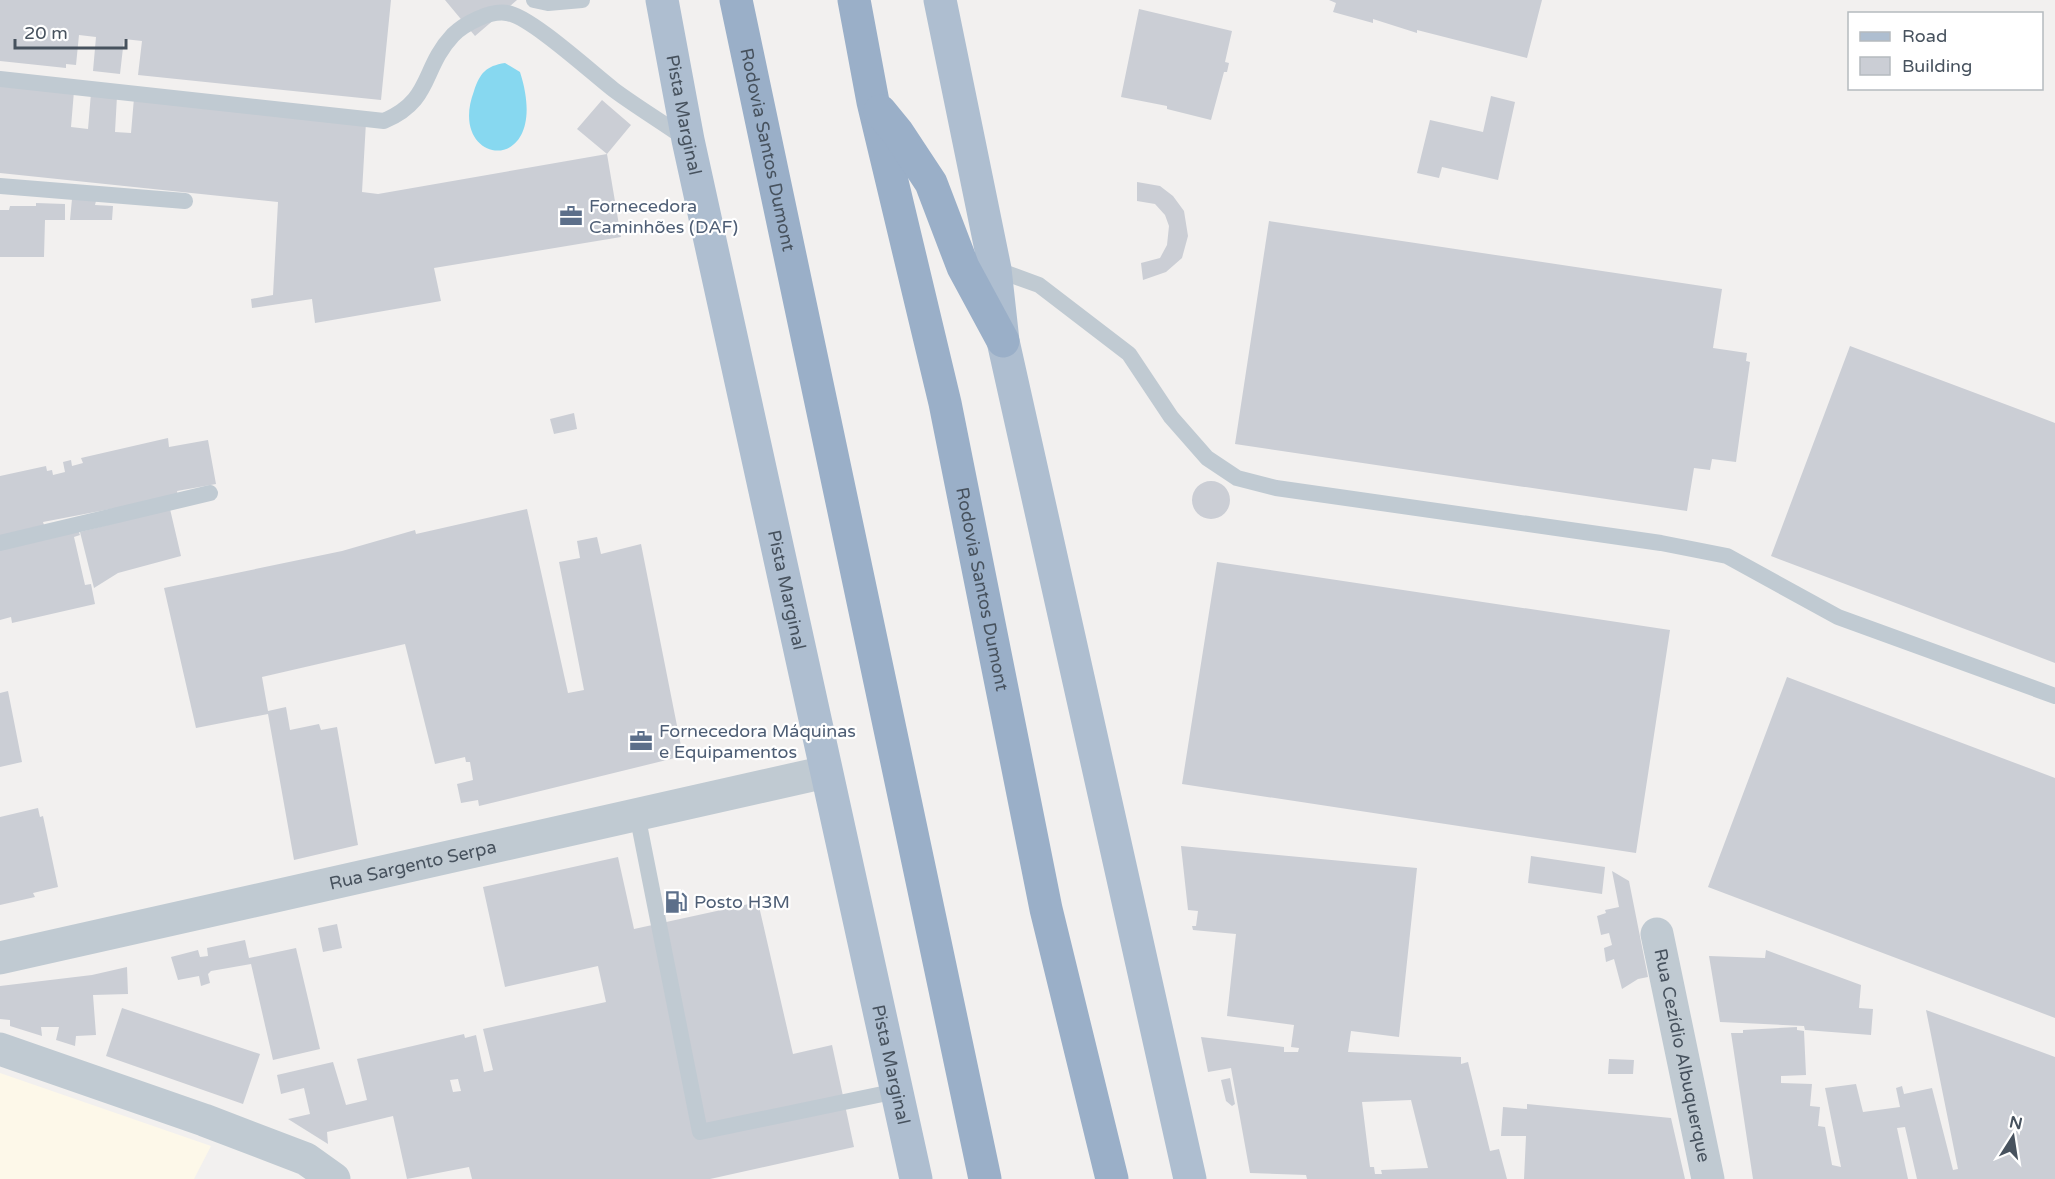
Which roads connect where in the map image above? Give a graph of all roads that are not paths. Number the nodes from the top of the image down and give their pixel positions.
1 (534, 0) edge
2 (582, 0) edge
3 (663, 0) edge
4 (736, 0) edge
5 (854, 0) edge
6 (940, 0) edge
7 (0, 79) edge
8 (873, 102) junction
9 (688, 140) junction
10 (0, 186) edge
11 (185, 201) dead end
12 (995, 269) junction
13 (1003, 341) junction
14 (210, 493) dead end
15 (0, 543) edge
16 (2055, 696) edge
17 (826, 772) junction
18 (637, 814) junction
19 (1657, 934) dead end
20 (0, 958) edge
21 (0, 1049) edge
22 (897, 1091) junction
23 (334, 1179) edge
24 (916, 1179) edge
25 (986, 1179) edge
26 (1112, 1179) edge
27 (1190, 1179) edge
28 (1708, 1179) edge

1 - 2 lane
3 - 9 main road, Pista Marginal
4 - 25 highway, Rodovia Santos Dumont
5 - 8 highway, Rodovia Santos Dumont
6 - 12 main road
7 - 9 lane
8 - 13 highway
8 - 26 highway, Rodovia Santos Dumont
9 - 17 main road, Pista Marginal
10 - 11 lane
12 - 13 main road
12 - 16 lane
13 - 27 main road
14 - 15 lane
17 - 18 street, Rua Sargento Serpa
17 - 22 main road, Pista Marginal
18 - 20 street, Rua Sargento Serpa
18 - 22 lane
19 - 28 street, Rua Cezídio Albuquerque
21 - 23 street
22 - 24 main road, Pista Marginal

